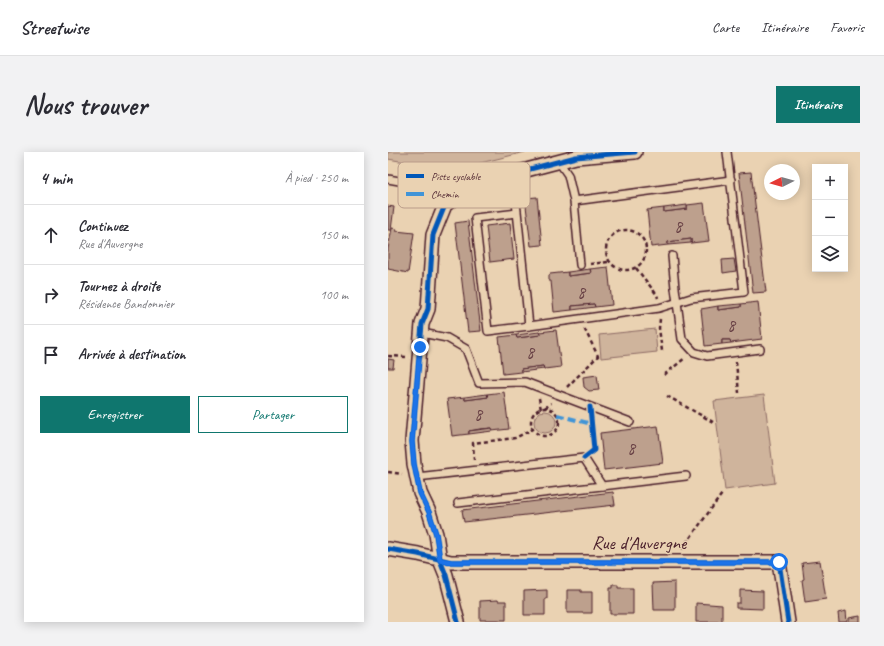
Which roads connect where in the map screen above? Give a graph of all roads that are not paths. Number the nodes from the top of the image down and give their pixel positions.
1 (636, 152) edge
2 (727, 152) edge
3 (559, 162) junction
4 (530, 169) edge
5 (388, 179) edge
6 (398, 180) edge
7 (731, 180) junction
8 (574, 201) junction
9 (444, 208) edge
10 (516, 208) edge
11 (517, 213) junction
12 (672, 256) dead end
13 (580, 265) road end
14 (677, 302) junction
15 (529, 326) junction
16 (422, 333) junction
17 (760, 349) dead end
18 (630, 422) dead end
19 (686, 476) dead end
20 (416, 477) junction
21 (602, 486) junction
22 (458, 503) dead end
23 (388, 549) edge
24 (440, 560) junction
25 (458, 622) edge
26 (788, 622) edge

1 - 3 street
2 - 7 lane
3 - 4 street
3 - 8 lane
5 - 6 lane
7 - 8 lane
7 - 14 lane
8 - 13 lane
9 - 16 street
10 - 11 lane
11 - 15 lane
11 - 15 lane
12 - 14 lane
14 - 15 lane
14 - 17 lane
16 - 18 lane
16 - 20 street
19 - 21 lane
20 - 21 lane
20 - 24 street
21 - 22 lane
23 - 24 street, Rue d'Auvergne
24 - 25 street
24 - 26 street, Rue d'Auvergne

